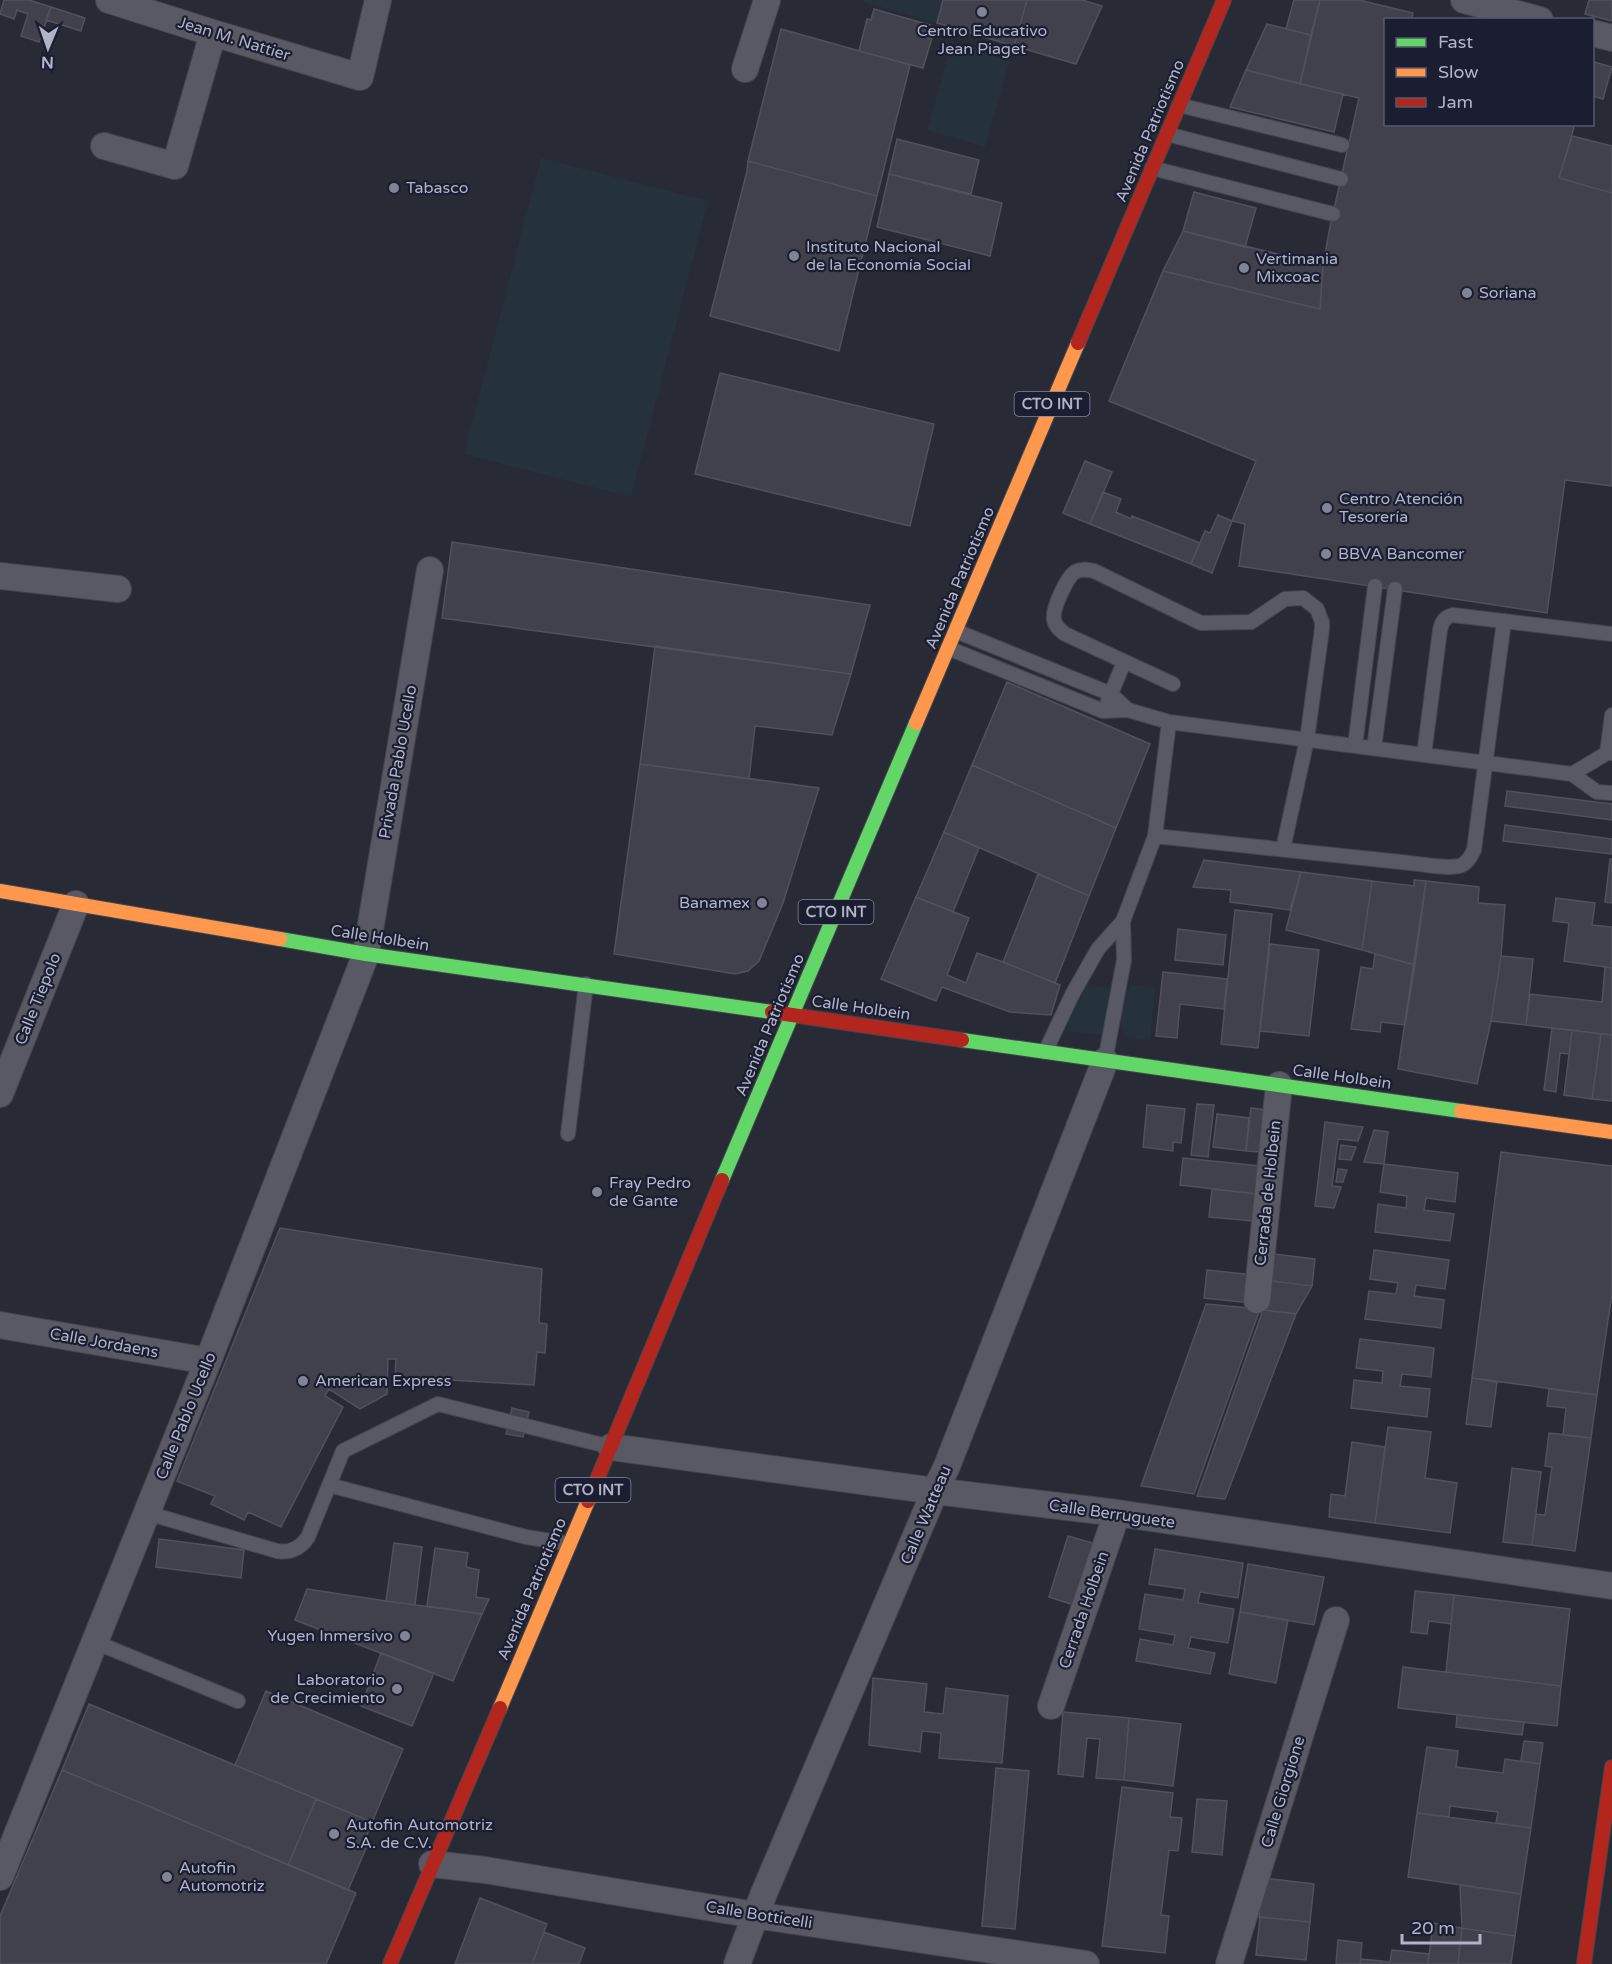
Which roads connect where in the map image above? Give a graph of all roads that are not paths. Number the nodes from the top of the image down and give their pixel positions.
1 (110, 0) edge
2 (378, 0) edge
3 (767, 0) edge
4 (1224, 0) edge
5 (1464, 0) edge
6 (1532, 18) edge
7 (213, 33) junction
8 (1594, 33) edge
9 (1612, 38) edge
10 (745, 69) dead end
11 (1179, 105) junction
12 (1167, 134) junction
13 (1342, 145) dead end
14 (105, 146) dead end
15 (1152, 168) junction
16 (1341, 179) dead end
17 (1333, 214) dead end
18 (430, 570) dead end
19 (0, 576) edge
20 (1375, 586) dead end
21 (118, 589) dead end
22 (1395, 589) dead end
23 (1504, 621) junction
24 (956, 631) junction
25 (1612, 634) edge
26 (948, 648) junction
27 (1124, 662) junction
28 (1173, 684) dead end
29 (1111, 694) junction
30 (1128, 710) junction
31 (1103, 711) junction
32 (1612, 715) edge
33 (1169, 722) junction
34 (1307, 739) junction
35 (1355, 746) junction
36 (1374, 748) junction
37 (1610, 753) edge
38 (1424, 755) junction
39 (1486, 762) junction
40 (1572, 774) junction
41 (1612, 793) edge
42 (1155, 836) junction
43 (1283, 849) junction
44 (0, 891) edge
45 (76, 904) junction
46 (1123, 921) junction
47 (366, 954) junction
48 (586, 984) junction
49 (792, 1015) junction
50 (1045, 1052) junction
51 (1106, 1061) junction
52 (1279, 1085) junction
53 (0, 1094) edge
54 (1612, 1132) edge
55 (568, 1134) dead end
56 (1257, 1300) dead end
57 (0, 1325) edge
58 (208, 1361) junction
59 (611, 1447) junction
60 (329, 1485) junction
61 (934, 1491) junction
62 (1117, 1513) junction
63 (147, 1514) junction
64 (570, 1544) junction
65 (1612, 1586) edge
66 (1336, 1620) dead end
67 (95, 1642) junction
68 (238, 1701) dead end
69 (1051, 1706) dead end
70 (1612, 1767) edge
71 (1607, 1835) edge
72 (432, 1864) junction
73 (0, 1876) edge
74 (755, 1915) junction
75 (390, 1964) edge
76 (737, 1964) edge
77 (1086, 1964) edge
78 (1229, 1964) edge
79 (1584, 1964) edge

1 - 7 street, Jean M. Nattier
2 - 7 street, Jean M. Nattier
3 - 10 street
4 - 11 main road, Avenida Patriotismo / CTO INT
5 - 6 street
7 - 14 street
8 - 9 street
11 - 12 main road, Avenida Patriotismo / CTO INT
11 - 13 lane
12 - 15 main road, Avenida Patriotismo / CTO INT
12 - 16 lane
15 - 17 lane
15 - 24 main road, Avenida Patriotismo / CTO INT
18 - 47 street, Privada Pablo Ucello
19 - 21 street
20 - 35 lane
22 - 36 lane
23 - 25 lane
23 - 38 lane
23 - 39 lane
24 - 26 main road, Avenida Patriotismo / CTO INT
24 - 29 lane
26 - 31 lane
26 - 49 main road, Avenida Patriotismo / CTO INT
27 - 28 lane
27 - 29 lane
27 - 34 lane
29 - 30 lane
29 - 31 lane
30 - 31 lane
30 - 33 lane
32 - 37 lane
33 - 34 lane
33 - 42 lane
34 - 35 lane
34 - 43 lane
35 - 36 lane
36 - 38 lane
37 - 40 lane
38 - 39 lane
39 - 40 lane
39 - 43 lane
40 - 41 lane
42 - 43 lane
42 - 46 lane
44 - 45 main road, Calle Holbein
45 - 47 main road, Calle Holbein
45 - 53 street, Calle Tiepolo
46 - 50 lane
46 - 51 lane
47 - 48 main road, Calle Holbein
47 - 58 street, Calle Pablo Ucello
48 - 49 main road, Calle Holbein
48 - 55 lane
49 - 50 main road, Calle Holbein
49 - 59 main road, Avenida Patriotismo / CTO INT
50 - 51 main road, Calle Holbein
51 - 52 main road, Calle Holbein
51 - 61 street, Calle Watteau
52 - 54 main road, Calle Holbein
52 - 56 street, Cerrada de Holbein
57 - 58 street, Calle Jordaens
58 - 63 street, Calle Pablo Ucello
59 - 60 lane
59 - 61 street, Calle Berruguete
59 - 64 main road, Avenida Patriotismo / CTO INT
60 - 63 lane
60 - 64 lane
61 - 62 street, Calle Berruguete
61 - 74 street, Calle Watteau
62 - 65 street, Calle Berruguete
62 - 69 street, Cerrada Holbein
63 - 67 street, Calle Pablo Ucello
64 - 72 main road, Avenida Patriotismo / CTO INT
66 - 78 street, Calle Giorgione
67 - 68 lane
67 - 73 street, Calle Pablo Ucello
70 - 71 main road
71 - 79 main road
72 - 74 street, Calle Botticelli
72 - 75 main road, Avenida Patriotismo / CTO INT
74 - 76 street, Calle Watteau
74 - 77 street, Calle Botticelli

